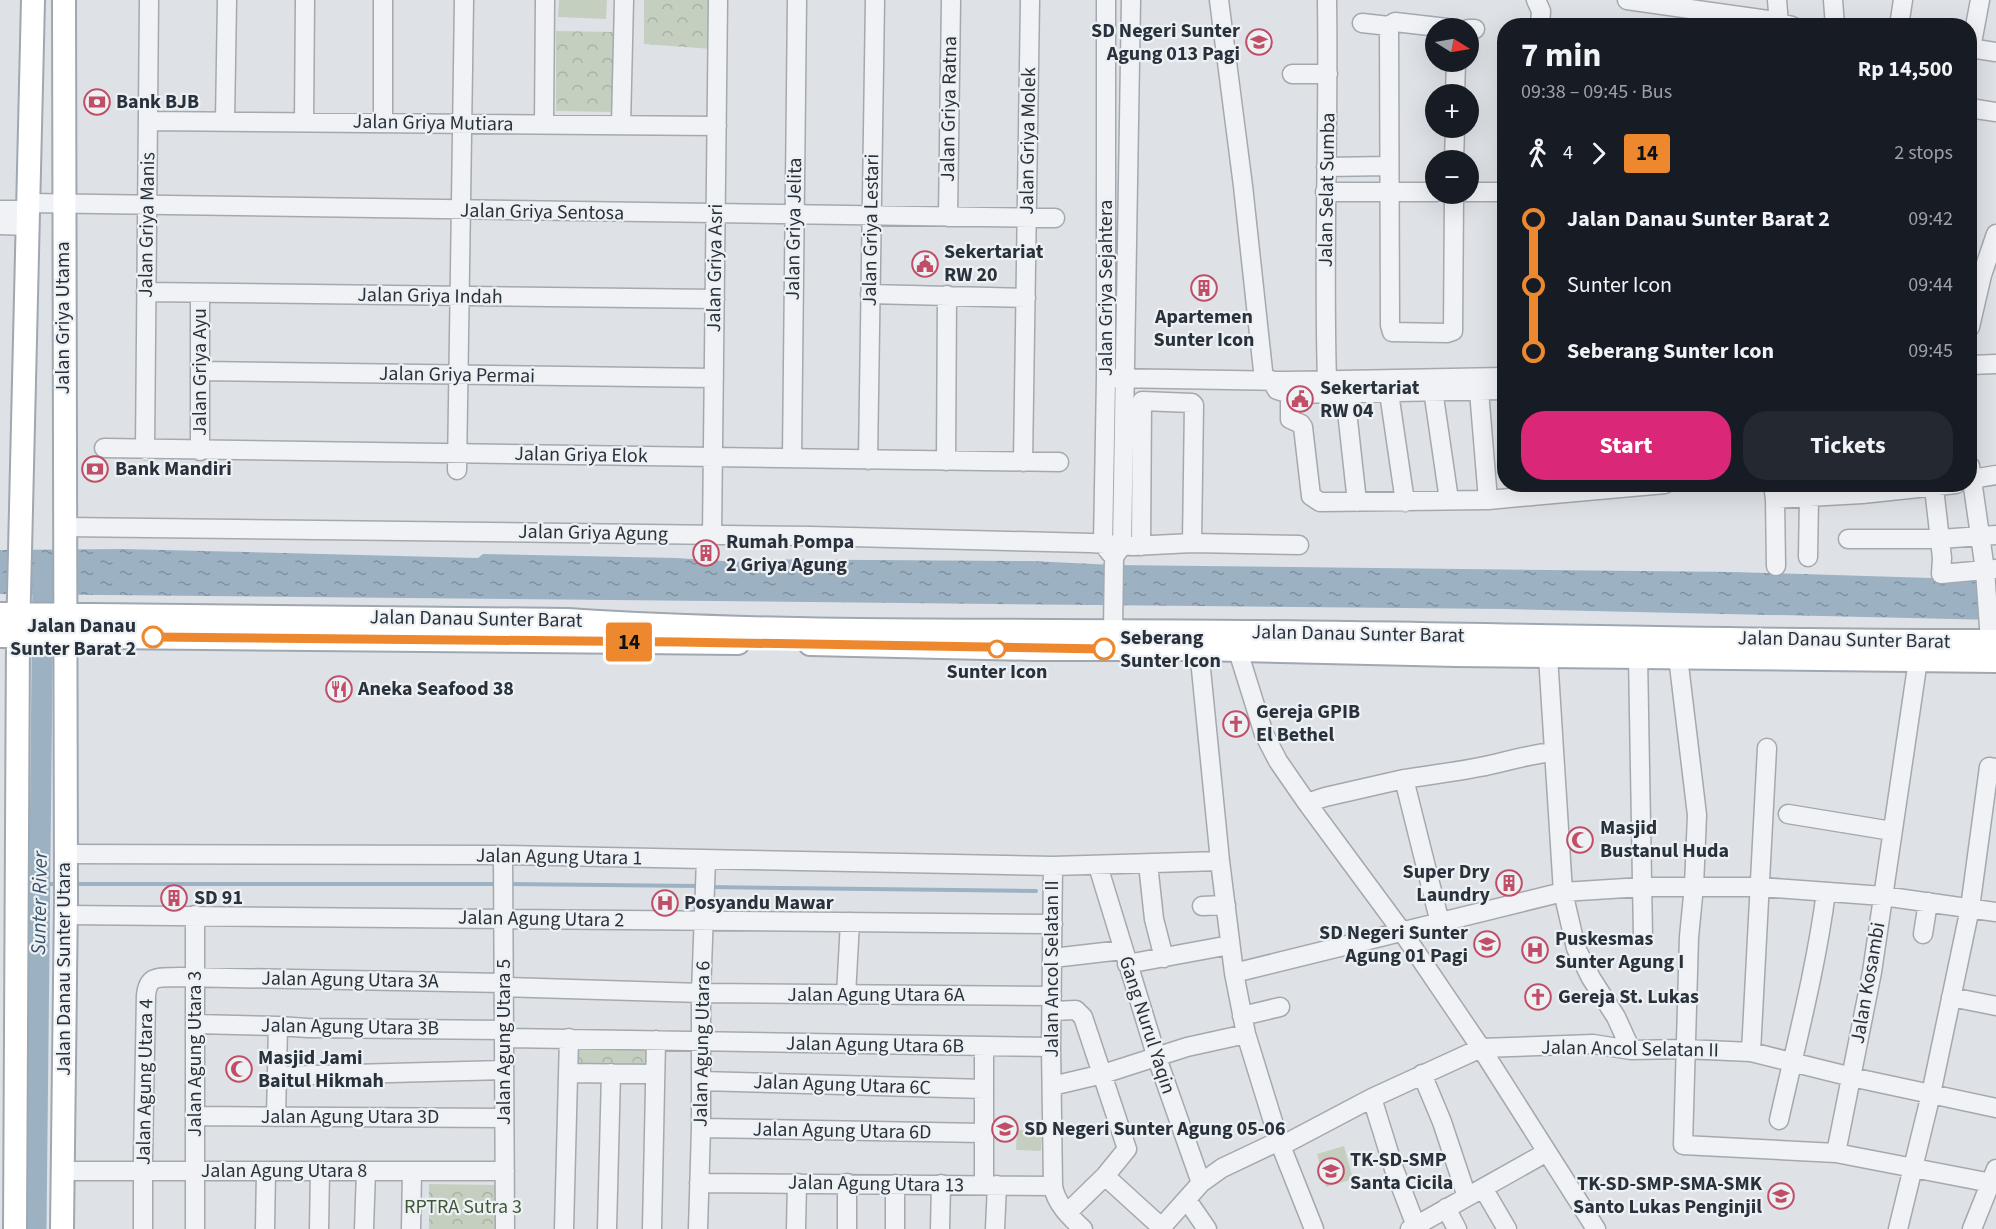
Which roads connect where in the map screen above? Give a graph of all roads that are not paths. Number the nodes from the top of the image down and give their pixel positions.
1 (33, 0) edge
2 (64, 0) edge
3 (150, 0) edge
4 (227, 0) edge
5 (305, 0) edge
6 (383, 0) edge
7 (464, 0) edge
8 (545, 0) edge
9 (624, 0) edge
10 (718, 0) edge
11 (797, 0) edge
12 (875, 0) edge
13 (951, 0) edge
14 (1030, 0) edge
15 (1106, 0) edge
16 (1131, 0) edge
17 (1219, 0) edge
18 (1327, 0) edge
19 (1535, 0) edge
20 (1627, 0) edge
21 (1777, 0) edge
22 (1833, 0) edge
23 (1903, 0) edge
24 (1980, 0) edge
25 (1530, 18) edge
26 (1541, 18) edge
27 (1744, 18) edge
28 (1776, 18) edge
29 (1834, 18) edge
30 (1900, 18) edge
31 (1976, 18) edge
32 (1362, 23) dead end
33 (1425, 25) edge
34 (1389, 26) junction
35 (1977, 49) edge
36 (1996, 52) edge
37 (1292, 74) dead end
38 (1329, 74) junction
39 (1977, 109) edge
40 (1996, 112) edge
41 (148, 120) junction
42 (225, 121) junction
43 (304, 122) junction
44 (384, 123) junction
45 (462, 123) junction
46 (544, 124) junction
47 (621, 125) junction
48 (717, 126) junction
49 (1388, 166) junction
50 (1326, 167) junction
51 (1325, 192) junction
52 (1388, 192) junction
53 (1425, 192) edge
54 (1479, 192) edge
55 (1497, 192) edge
56 (64, 204) junction
57 (1454, 204) edge
58 (148, 207) junction
59 (0, 210) edge
60 (461, 211) junction
61 (28, 213) junction
62 (716, 214) junction
63 (795, 215) junction
64 (872, 216) junction
65 (948, 217) junction
66 (1055, 218) dead end
67 (1027, 219) junction
68 (0, 225) edge
69 (1996, 234) edge
70 (1990, 267) edge
71 (146, 292) junction
72 (200, 293) junction
73 (870, 294) junction
74 (947, 295) junction
75 (460, 296) junction
76 (1026, 298) junction
77 (715, 299) junction
78 (1977, 300) edge
79 (1996, 364) edge
80 (1977, 365) edge
81 (200, 371) junction
82 (459, 375) junction
83 (1497, 377) edge
84 (714, 378) junction
85 (1115, 378) junction
86 (1268, 380) junction
87 (1327, 381) junction
88 (1433, 390) junction
89 (1497, 390) edge
90 (1479, 391) junction
91 (1345, 393) junction
92 (1389, 393) junction
93 (1290, 394) junction
94 (104, 448) dead end
95 (145, 450) junction
96 (200, 451) junction
97 (712, 457) junction
98 (792, 458) junction
99 (868, 460) junction
100 (946, 461) junction
101 (458, 462) junction
102 (1023, 462) junction
103 (1059, 462) dead end
104 (1996, 475) edge
105 (1977, 478) edge
106 (1534, 492) edge
107 (1774, 492) edge
108 (1853, 492) edge
109 (1934, 492) edge
110 (1973, 492) edge
111 (1809, 498) junction
112 (1449, 500) junction
113 (1488, 501) junction
114 (1357, 502) junction
115 (1405, 502) junction
116 (64, 534) junction
117 (712, 535) junction
118 (1988, 535) edge
119 (1848, 539) dead end
120 (1940, 539) junction
121 (1192, 543) junction
122 (1299, 545) dead end
123 (1141, 546) junction
124 (1113, 553) junction
125 (1808, 557) dead end
126 (1776, 566) dead end
127 (1989, 572) edge
128 (359, 616) junction
129 (60, 620) junction
130 (17, 621) edge
131 (1113, 622) junction
132 (835, 637) junction
133 (360, 639) junction
134 (1993, 643) edge
135 (1456, 645) junction
136 (1199, 649) junction
137 (1238, 651) junction
138 (1548, 656) junction
139 (1638, 656) junction
140 (1678, 657) junction
141 (1918, 660) junction
142 (1767, 748) dead end
143 (1554, 752) junction
144 (1996, 768) edge
145 (1404, 778) junction
146 (1307, 803) junction
147 (1788, 814) dead end
148 (1892, 831) junction
149 (9, 836) edge
150 (503, 855) junction
151 (65, 861) junction
152 (1220, 861) junction
153 (1148, 864) junction
154 (706, 865) junction
155 (1053, 866) junction
156 (1098, 866) junction
157 (1694, 886) junction
158 (1641, 887) junction
159 (1761, 887) junction
160 (1563, 892) junction
161 (1826, 892) junction
162 (1883, 896) junction
163 (12, 900) edge
164 (1928, 902) junction
165 (1226, 904) junction
166 (1202, 906) dead end
167 (65, 907) junction
168 (1970, 908) junction
169 (1996, 912) edge
170 (195, 915) junction
171 (504, 919) junction
172 (704, 921) junction
173 (850, 922) junction
174 (1440, 923) junction
175 (1053, 924) junction
176 (1403, 933) junction
177 (1923, 934) dead end
178 (1643, 937) dead end
179 (1230, 945) junction
180 (1125, 957) junction
181 (1053, 958) junction
182 (1164, 958) junction
183 (1234, 973) junction
184 (195, 977) junction
185 (504, 985) junction
186 (701, 993) junction
187 (846, 995) junction
188 (1951, 997) junction
189 (1052, 1003) junction
190 (1996, 1006) edge
191 (1280, 1007) dead end
192 (195, 1024) junction
193 (1244, 1025) junction
194 (278, 1026) junction
195 (504, 1034) junction
196 (569, 1038) junction
197 (656, 1040) junction
198 (700, 1041) junction
199 (984, 1047) junction
200 (1051, 1047) junction
201 (1482, 1048) junction
202 (1685, 1048) junction
203 (1631, 1050) junction
204 (1751, 1052) junction
205 (1157, 1058) junction
206 (1791, 1062) junction
207 (504, 1070) junction
208 (568, 1072) junction
209 (611, 1073) junction
210 (655, 1074) junction
211 (1103, 1074) junction
212 (1422, 1074) junction
213 (277, 1076) junction
214 (1850, 1077) junction
215 (701, 1081) junction
216 (1052, 1086) junction
217 (984, 1089) junction
218 (1931, 1094) junction
219 (1372, 1098) junction
220 (1996, 1108) edge
221 (195, 1116) junction
222 (276, 1117) junction
223 (504, 1118) junction
224 (1779, 1120) dead end
225 (701, 1128) junction
226 (983, 1133) junction
227 (1280, 1144) junction
228 (1547, 1152) junction
229 (1836, 1153) junction
230 (1912, 1168) junction
231 (195, 1171) junction
232 (266, 1171) junction
233 (320, 1171) junction
234 (366, 1171) junction
235 (412, 1171) junction
236 (505, 1171) junction
237 (63, 1172) junction
238 (143, 1172) junction
239 (1105, 1176) junction
240 (1994, 1179) edge
241 (699, 1183) junction
242 (797, 1183) junction
243 (847, 1183) junction
244 (1201, 1183) junction
245 (895, 1184) junction
246 (941, 1184) junction
247 (990, 1185) junction
248 (1053, 1186) junction
249 (1483, 1188) junction
250 (1467, 1197) junction
251 (1187, 1200) junction
252 (1446, 1208) junction
253 (1066, 1213) junction
254 (1589, 1226) edge
255 (1160, 1228) edge
256 (1412, 1228) edge
257 (15, 1229) edge
258 (62, 1229) edge
259 (143, 1229) edge
260 (195, 1229) edge
261 (265, 1229) edge
262 (319, 1229) edge
263 (364, 1229) edge
264 (411, 1229) edge
265 (505, 1229) edge
266 (564, 1229) edge
267 (607, 1229) edge
268 (652, 1229) edge
269 (698, 1229) edge
270 (796, 1229) edge
271 (847, 1229) edge
272 (895, 1229) edge
273 (940, 1229) edge
274 (994, 1229) edge
275 (1083, 1229) edge
276 (1208, 1229) edge
277 (1314, 1229) edge
278 (1457, 1229) edge
279 (1507, 1229) edge
280 (1898, 1229) edge
281 (1972, 1229) edge

1 - 61 main road, Jalan Griya Utama
2 - 56 main road, Jalan Griya Utama
3 - 41 street, Jalan Griya Manis
4 - 42 street
5 - 43 street
6 - 44 street
7 - 45 street
8 - 46 street
9 - 47 street
10 - 48 street, Jalan Griya Asri
11 - 63 street, Jalan Griya Jelita
12 - 64 street, Jalan Griya Lestari
13 - 65 street, Jalan Griya Ratna
14 - 67 street, Jalan Griya Molek
15 - 85 street, Jalan Griya Sejahtera
16 - 85 street, Jalan Griya Sejahtera
17 - 86 street
18 - 38 street, Jalan Selat Sumba
19 - 25 street
19 - 26 street
20 - 27 street
21 - 28 street
22 - 29 street
23 - 30 street
24 - 31 street
32 - 34 street
33 - 34 street
34 - 49 street
35 - 36 street
37 - 38 street
38 - 50 street, Jalan Selat Sumba
39 - 40 street
41 - 42 street, Jalan Griya Mutiara
41 - 58 street, Jalan Griya Manis
42 - 43 street, Jalan Griya Mutiara
43 - 44 street, Jalan Griya Mutiara
44 - 45 street, Jalan Griya Mutiara
45 - 46 street, Jalan Griya Mutiara
45 - 60 street
46 - 47 street, Jalan Griya Mutiara
47 - 48 street, Jalan Griya Mutiara
48 - 62 street, Jalan Griya Asri
49 - 50 street
49 - 52 street
50 - 51 street, Jalan Selat Sumba
51 - 52 street
51 - 87 street, Jalan Selat Sumba
52 - 53 street
52 - 57 street
54 - 55 street
56 - 58 street, Jalan Griya Sentosa
56 - 61 street, Jalan Griya Sentosa
56 - 116 main road, Jalan Griya Utama
58 - 60 street, Jalan Griya Sentosa
58 - 71 street, Jalan Griya Manis
59 - 61 street
60 - 62 street, Jalan Griya Sentosa
60 - 75 street
61 - 68 street, Jalan Griya Utama
61 - 130 main road, Jalan Griya Utama
62 - 63 street, Jalan Griya Sentosa
62 - 77 street, Jalan Griya Asri
63 - 64 street, Jalan Griya Sentosa
63 - 98 street, Jalan Griya Jelita
64 - 65 street, Jalan Griya Sentosa
64 - 73 street, Jalan Griya Lestari
65 - 67 street, Jalan Griya Sentosa
66 - 67 street, Jalan Griya Sentosa
67 - 76 street, Jalan Griya Molek
69 - 70 street
70 - 78 street
71 - 72 street, Jalan Griya Indah
71 - 95 street, Jalan Griya Manis
72 - 75 street, Jalan Griya Indah
72 - 81 street, Jalan Griya Ayu
73 - 74 street
73 - 99 street, Jalan Griya Lestari
74 - 76 street
74 - 100 street
75 - 77 street, Jalan Griya Indah
75 - 82 street
76 - 102 street, Jalan Griya Molek
77 - 84 street, Jalan Griya Asri
79 - 80 street
81 - 82 street, Jalan Griya Permai
81 - 96 street, Jalan Griya Ayu
82 - 84 street, Jalan Griya Permai
82 - 101 street
83 - 87 street
84 - 97 street, Jalan Griya Asri
85 - 86 street
85 - 124 street, Jalan Griya Sejahtera
86 - 87 street
86 - 93 street
88 - 90 street
88 - 92 street
88 - 112 street
89 - 90 street
90 - 113 street
91 - 92 street
91 - 93 street
91 - 114 street
92 - 115 street
93 - 114 street
94 - 95 street, Jalan Griya Elok
95 - 96 street, Jalan Griya Elok
96 - 101 street, Jalan Griya Elok
97 - 98 street, Jalan Griya Elok
97 - 101 street, Jalan Griya Elok
97 - 117 street, Jalan Griya Asri
98 - 99 street, Jalan Griya Elok
99 - 100 street, Jalan Griya Elok
100 - 102 street, Jalan Griya Elok
102 - 103 street, Jalan Griya Elok
104 - 105 street
106 - 113 street
107 - 111 street
107 - 126 street
108 - 111 street
109 - 120 street
110 - 118 street
111 - 125 street
112 - 113 street
112 - 115 street
114 - 115 street
116 - 117 street, Jalan Griya Agung
116 - 129 main road, Jalan Griya Utama
117 - 124 street, Jalan Griya Agung
118 - 120 street
118 - 127 street
119 - 120 street
120 - 127 street
121 - 122 street
121 - 123 street
121 - 123 street
123 - 124 street
124 - 131 street, Jalan Griya Sejahtera
127 - 134 street
128 - 129 main road, Jalan Danau Sunter Barat
128 - 132 main road, Jalan Danau Sunter Barat
128 - 133 main road
129 - 130 main road, Jalan Danau Sunter Barat
129 - 133 main road, Jalan Danau Sunter Barat
129 - 151 main road, Jalan Danau Sunter Utara
130 - 149 main road
131 - 132 main road, Jalan Danau Sunter Barat
131 - 135 main road, Jalan Danau Sunter Barat
132 - 133 main road, Jalan Danau Sunter Barat
132 - 136 main road, Jalan Danau Sunter Barat
134 - 135 main road, Jalan Danau Sunter Barat
134 - 141 main road, Jalan Danau Sunter Barat
135 - 137 main road, Jalan Danau Sunter Barat
135 - 138 main road, Jalan Danau Sunter Barat
136 - 137 main road, Jalan Danau Sunter Barat
136 - 152 street
137 - 146 street
138 - 139 main road, Jalan Danau Sunter Barat
138 - 143 street
139 - 140 main road, Jalan Danau Sunter Barat
139 - 158 street
140 - 141 main road, Jalan Danau Sunter Barat
140 - 157 street
141 - 148 street, Jalan Kosambi
142 - 159 street
143 - 145 street
143 - 160 street
144 - 168 street
145 - 146 street
145 - 174 street
146 - 176 street
147 - 148 street
148 - 162 street, Jalan Kosambi
149 - 163 main road
150 - 151 street, Jalan Agung Utara 1
150 - 154 street, Jalan Agung Utara 1
150 - 171 street, Jalan Agung Utara 5
151 - 167 main road, Jalan Danau Sunter Utara
152 - 153 street, Jalan Ancol Selatan II
152 - 165 street
153 - 156 street, Jalan Ancol Selatan II
153 - 182 street
154 - 155 street, Jalan Agung Utara 1
154 - 172 street, Jalan Agung Utara 6
155 - 156 street, Jalan Ancol Selatan II
155 - 175 street, Jalan Ancol Selatan II
156 - 180 street, Gang Nurul Yaqin
157 - 158 street
157 - 159 street
157 - 202 street
158 - 160 street
158 - 178 street
159 - 161 street
159 - 204 street
160 - 174 street
160 - 203 street
161 - 162 street
161 - 206 street
162 - 164 street
162 - 214 street, Jalan Kosambi
163 - 257 main road
164 - 168 street
164 - 177 street
165 - 166 street
165 - 179 street
167 - 170 street, Jalan Agung Utara 2
167 - 237 main road, Jalan Danau Sunter Utara
168 - 169 street
168 - 188 street
170 - 171 street, Jalan Agung Utara 2
170 - 184 street, Jalan Agung Utara 3
171 - 172 street, Jalan Agung Utara 2
171 - 185 street, Jalan Agung Utara 5
172 - 173 street, Jalan Agung Utara 2
172 - 186 street, Jalan Agung Utara 6
173 - 175 street, Jalan Agung Utara 2
173 - 187 street
174 - 176 street
175 - 181 street, Jalan Ancol Selatan II
176 - 183 street
176 - 201 street
179 - 182 street
179 - 183 street
180 - 181 street
180 - 182 street
180 - 205 street, Gang Nurul Yaqin
181 - 189 street, Jalan Ancol Selatan II
183 - 193 street
184 - 185 street, Jalan Agung Utara 3A
184 - 192 street, Jalan Agung Utara 3
184 - 238 street, Jalan Agung Utara 4
185 - 186 street, Jalan Agung Utara 3A
185 - 195 street, Jalan Agung Utara 5
186 - 187 street, Jalan Agung Utara 6A
186 - 198 street, Jalan Agung Utara 6
187 - 189 street, Jalan Agung Utara 6A
188 - 190 street
188 - 218 street
189 - 200 street, Jalan Ancol Selatan II
189 - 211 street, Jalan Agung Utara 6A
191 - 193 street
192 - 194 street, Jalan Agung Utara 3B
192 - 221 street, Jalan Agung Utara 3
193 - 205 street
193 - 227 street
194 - 195 street, Jalan Agung Utara 3B
194 - 213 street
195 - 196 street, Jalan Agung Utara 3B
195 - 207 street, Jalan Agung Utara 5
196 - 197 street, Jalan Agung Utara 6B
196 - 208 street
197 - 198 street, Jalan Agung Utara 6B
197 - 210 street
198 - 199 street, Jalan Agung Utara 6B
198 - 215 street, Jalan Agung Utara 6
199 - 200 street, Jalan Agung Utara 6B
199 - 217 street
200 - 216 street, Jalan Ancol Selatan II
201 - 203 street, Jalan Ancol Selatan II
201 - 212 street, Jalan Ancol Selatan II
201 - 228 street
202 - 203 street, Jalan Ancol Selatan II
202 - 204 street, Jalan Ancol Selatan II
202 - 229 street
204 - 206 street, Jalan Ancol Selatan II
205 - 211 street
205 - 244 street, Gang Nurul Yaqin
206 - 214 street, Jalan Ancol Selatan II
206 - 224 street
207 - 213 street
207 - 223 street, Jalan Agung Utara 5
208 - 209 street
208 - 266 street
209 - 210 street
209 - 267 street
210 - 268 street
211 - 216 street
211 - 239 street
212 - 219 street, Jalan Ancol Selatan II
212 - 250 street
213 - 222 street
214 - 218 street, Jalan Ancol Selatan II
214 - 229 street, Jalan Kosambi
215 - 217 street, Jalan Agung Utara 6C
215 - 225 street, Jalan Agung Utara 6
216 - 248 street, Jalan Ancol Selatan II
217 - 226 street
218 - 220 street, Jalan Ancol Selatan II
218 - 230 street
219 - 227 street, Jalan Ancol Selatan II
219 - 256 street
221 - 222 street, Jalan Agung Utara 3D
221 - 231 street, Jalan Agung Utara 3
222 - 223 street, Jalan Agung Utara 3D
223 - 236 street, Jalan Agung Utara 5
225 - 226 street, Jalan Agung Utara 6D
225 - 241 street, Jalan Agung Utara 6
226 - 247 street
227 - 244 street, Jalan Ancol Selatan II
227 - 277 street
228 - 249 street
228 - 254 street
229 - 230 street
230 - 240 street
230 - 280 street
231 - 232 street, Jalan Agung Utara 8
231 - 238 street, Jalan Agung Utara 8
231 - 260 street, Jalan Agung Utara 3
232 - 233 street, Jalan Agung Utara 8
232 - 261 street
233 - 234 street, Jalan Agung Utara 8
233 - 262 street
234 - 235 street, Jalan Agung Utara 8
234 - 263 street
235 - 236 street, Jalan Agung Utara 8
235 - 264 street
236 - 265 street, Jalan Agung Utara 5
237 - 238 street, Jalan Agung Utara 8
237 - 258 main road, Jalan Danau Sunter Utara
238 - 259 street, Jalan Agung Utara 4
239 - 253 street
239 - 255 street
240 - 281 street
241 - 242 street, Jalan Agung Utara 13
241 - 269 street, Jalan Agung Utara 6
242 - 243 street, Jalan Agung Utara 13
242 - 270 street
243 - 245 street, Jalan Agung Utara 13
243 - 271 street
244 - 251 street, Jalan Ancol Selatan II
245 - 246 street, Jalan Agung Utara 13
245 - 272 street
246 - 247 street, Jalan Agung Utara 13
246 - 273 street
247 - 248 street, Jalan Agung Utara 13
247 - 274 street
248 - 253 street, Jalan Ancol Selatan II
249 - 250 street
249 - 279 street
250 - 252 street
251 - 255 street, Jalan Ancol Selatan II
251 - 276 street
252 - 256 street
252 - 278 street
253 - 275 street, Jalan Ancol Selatan II

